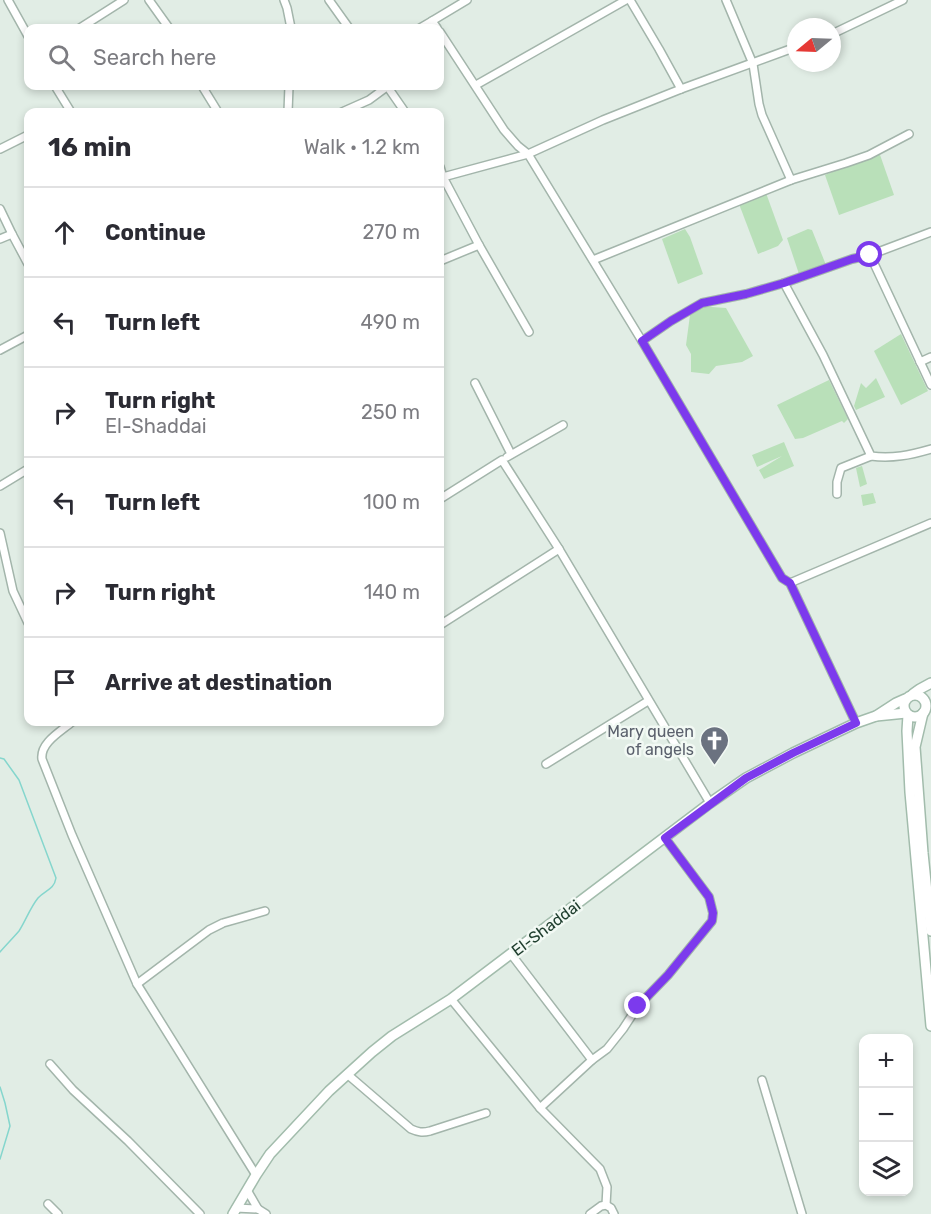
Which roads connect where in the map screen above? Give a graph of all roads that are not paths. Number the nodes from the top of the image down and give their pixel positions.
1 (8, 0) edge
2 (124, 0) edge
3 (149, 0) edge
4 (284, 0) edge
5 (329, 0) edge
6 (467, 0) edge
7 (628, 0) edge
8 (726, 0) edge
9 (903, 0) edge
10 (432, 21) junction
11 (86, 24) edge
12 (166, 24) edge
13 (290, 24) edge
14 (346, 24) edge
15 (427, 24) edge
16 (434, 24) edge
17 (24, 29) edge
18 (841, 30) edge
19 (444, 38) edge
20 (787, 51) edge
21 (753, 64) junction
22 (476, 85) junction
23 (681, 89) junction
24 (57, 90) edge
25 (204, 90) edge
26 (289, 90) edge
27 (382, 90) edge
28 (391, 90) edge
29 (69, 108) edge
30 (216, 108) edge
31 (288, 108) edge
32 (350, 108) edge
33 (402, 108) edge
34 (909, 134) dead end
35 (24, 137) edge
36 (0, 149) edge
37 (528, 154) junction
38 (444, 176) edge
39 (791, 180) junction
40 (444, 182) edge
41 (0, 209) edge
42 (931, 232) edge
43 (12, 234) junction
44 (0, 239) edge
45 (479, 245) junction
46 (870, 255) junction
47 (24, 256) edge
48 (444, 259) edge
49 (593, 260) junction
50 (784, 283) junction
51 (529, 332) dead end
52 (24, 337) edge
53 (642, 341) junction
54 (0, 350) edge
55 (931, 357) edge
56 (920, 362) junction
57 (475, 383) dead end
58 (931, 385) edge
59 (563, 425) dead end
60 (931, 449) edge
61 (511, 454) junction
62 (871, 456) junction
63 (502, 460) junction
64 (24, 471) edge
65 (0, 486) edge
66 (837, 494) dead end
67 (444, 496) edge
68 (931, 523) edge
69 (0, 533) edge
70 (559, 549) junction
71 (790, 583) junction
72 (24, 615) edge
73 (444, 622) edge
74 (931, 683) edge
75 (909, 697) junction
76 (648, 701) junction
77 (927, 706) edge
78 (907, 714) junction
79 (876, 716) junction
80 (856, 723) junction
81 (67, 726) edge
82 (546, 764) dead end
83 (710, 803) junction
84 (665, 838) junction
85 (919, 853) junction
86 (265, 911) dead end
87 (931, 931) edge
88 (512, 954) junction
89 (137, 984) junction
90 (451, 999) junction
91 (931, 1026) edge
92 (592, 1060) junction
93 (50, 1064) dead end
94 (347, 1074) junction
95 (762, 1080) dead end
96 (540, 1108) junction
97 (486, 1113) dead end
98 (256, 1175) junction
99 (247, 1190) junction
100 (48, 1204) dead end
101 (606, 1205) junction
102 (258, 1209) junction
103 (235, 1211) edge
104 (58, 1214) edge
105 (200, 1214) edge
106 (266, 1214) edge
107 (590, 1214) edge
108 (614, 1214) edge
109 (802, 1214) edge

1 - 17 street
2 - 11 street
3 - 12 street
4 - 13 street
5 - 14 street
6 - 10 street
7 - 22 street
7 - 23 street
8 - 21 street
9 - 18 street
10 - 15 street
10 - 16 street
19 - 22 street
20 - 21 street
21 - 23 street
21 - 39 street
22 - 37 street
23 - 37 street
24 - 29 street
25 - 30 street
26 - 31 street
27 - 32 street
28 - 33 street
34 - 39 street
35 - 36 street
37 - 38 street
37 - 49 street
39 - 49 street
40 - 45 street
41 - 43 street
42 - 46 street
43 - 44 street
43 - 47 street
45 - 48 street
45 - 51 street
46 - 50 street
46 - 56 street
49 - 53 street
50 - 53 street
50 - 62 street
52 - 54 street
53 - 71 street
55 - 56 street
56 - 58 street
57 - 61 street
59 - 61 street
60 - 62 street
61 - 63 street
62 - 66 street
63 - 67 street
63 - 70 street
64 - 65 street
68 - 71 street
69 - 72 street
70 - 73 street
70 - 76 street
71 - 80 street
74 - 75 street, El-Shaddai
75 - 77 street
75 - 78 street
75 - 79 street, El-Shaddai
76 - 82 street
76 - 83 street
77 - 78 street
77 - 85 street
78 - 79 street
78 - 85 street
79 - 80 street, El-Shaddai
80 - 83 street, El-Shaddai
81 - 89 street
83 - 84 street, El-Shaddai
84 - 88 street, El-Shaddai
84 - 92 street
85 - 87 street
85 - 91 street
86 - 89 street
88 - 90 street, El-Shaddai
88 - 92 street
89 - 98 street
90 - 94 street, El-Shaddai
90 - 96 street
92 - 96 street
93 - 105 street
94 - 97 street
94 - 98 street, El-Shaddai
95 - 109 street
96 - 101 street
98 - 99 street, El-Shaddai
99 - 102 street
99 - 103 street, El-Shaddai
100 - 104 street
101 - 107 street
101 - 108 street
102 - 103 street
102 - 106 street

